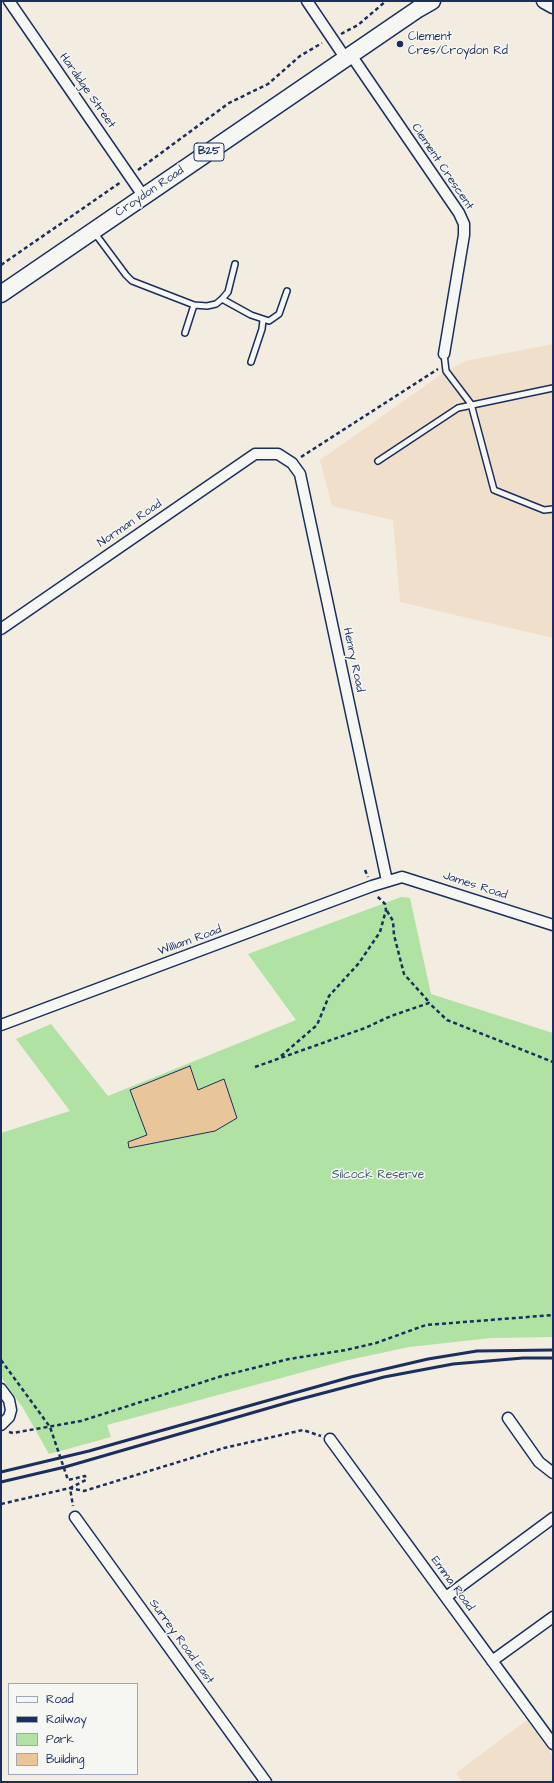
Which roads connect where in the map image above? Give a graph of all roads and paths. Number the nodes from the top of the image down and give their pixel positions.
1 (9, 1) edge
2 (307, 1) edge
3 (386, 1) edge
4 (432, 1) edge
5 (544, 1) edge
6 (422, 5) edge
7 (553, 6) edge
8 (333, 38) junction
9 (349, 57) junction
10 (130, 176) junction
11 (144, 197) junction
12 (93, 231) junction
13 (235, 264) dead end
14 (1, 265) edge
15 (288, 291) dead end
16 (1, 294) edge
17 (222, 299) junction
18 (194, 305) junction
19 (263, 320) junction
20 (185, 333) dead end
21 (444, 354) junction
22 (251, 362) dead end
23 (553, 388) edge
24 (471, 404) junction
25 (378, 461) dead end
26 (292, 462) junction
27 (553, 509) edge
28 (1, 629) edge
29 (365, 870) dead end
30 (387, 881) junction
31 (372, 886) junction
32 (386, 910) junction
33 (553, 925) edge
34 (429, 1003) junction
35 (1, 1025) edge
36 (280, 1058) junction
37 (553, 1062) edge
38 (255, 1067) dead end
39 (553, 1315) edge
40 (1, 1360) edge
41 (1, 1389) edge
42 (508, 1418) dead end
43 (50, 1427) junction
44 (4, 1428) edge
45 (330, 1439) joint
46 (553, 1473) edge
47 (70, 1488) junction
48 (1, 1504) edge
49 (75, 1517) joint
50 (553, 1518) edge
51 (446, 1597) junction
52 (553, 1617) edge
53 (492, 1661) junction
54 (553, 1744) edge
55 (266, 1782) edge

1 - 10 street, Hardidge Street
2 - 8 street, Clement Crescent
3 - 8 path
4 - 6 main road, Croydon Road / B25
5 - 7 main road
6 - 9 main road, Croydon Road / B25
8 - 9 street, Clement Crescent
8 - 10 path
9 - 11 main road, Croydon Road / B25
9 - 21 street, Clement Crescent
10 - 11 street, Hardidge Street
10 - 14 path
11 - 12 main road, Croydon Road / B25
12 - 16 main road, Croydon Road / B25
12 - 18 lane
13 - 17 lane
15 - 19 lane
17 - 18 lane
17 - 19 lane
18 - 20 lane
19 - 22 lane
21 - 24 lane
21 - 26 path
23 - 24 lane
24 - 25 lane
24 - 27 lane
26 - 28 street, Norman Road
26 - 30 street, Henry Road
29 - 31 path
30 - 31 street, William Road
30 - 33 street, James Road
31 - 32 path
31 - 35 street, William Road
32 - 34 path
32 - 36 path
34 - 36 path
34 - 37 path
36 - 38 path
39 - 43 path
40 - 43 path
41 - 44 street
42 - 46 street
43 - 44 path
43 - 47 path
45 - 47 path
45 - 51 street, Emma Road
47 - 48 path
47 - 49 path
49 - 55 street, Surrey Road East
50 - 51 street
51 - 53 street, Emma Road
52 - 53 street
53 - 54 street, Emma Road

